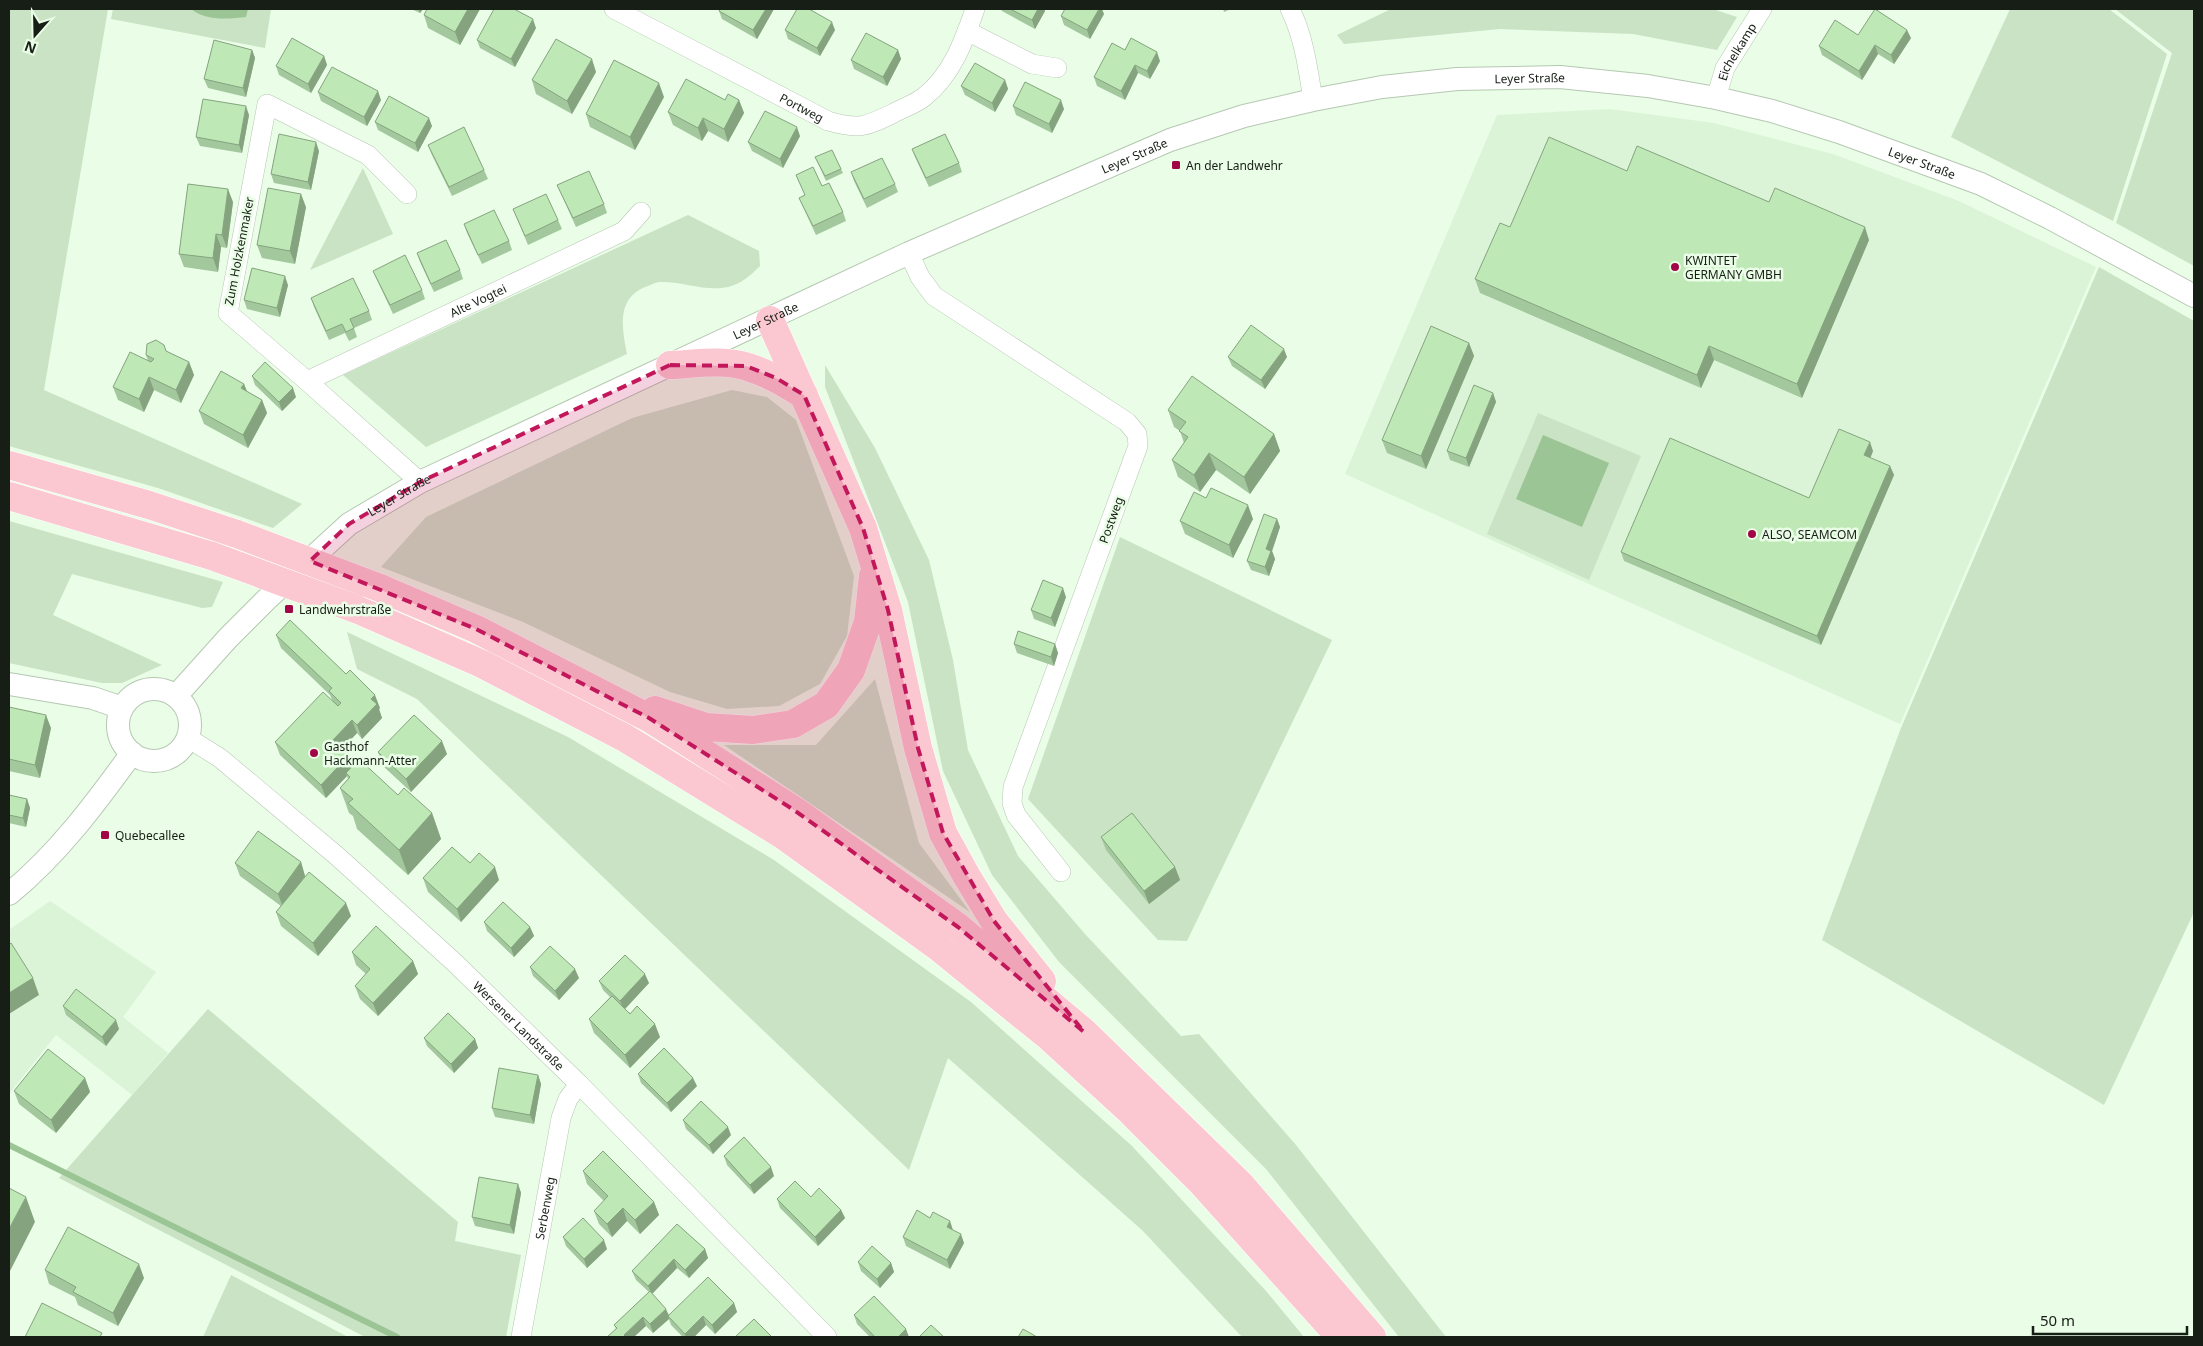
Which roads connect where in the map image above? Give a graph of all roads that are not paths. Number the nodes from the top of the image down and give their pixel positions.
1 (614, 9) edge
2 (974, 9) edge
3 (1290, 9) edge
4 (1762, 9) edge
5 (967, 31) junction
6 (1057, 68) dead end
7 (1716, 98) junction
8 (1313, 100) junction
9 (407, 194) dead end
10 (641, 212) dead end
11 (909, 253) junction
12 (2194, 296) edge
13 (770, 320) junction
14 (670, 365) junction
15 (307, 381) junction
16 (804, 395) junction
17 (9, 465) edge
18 (420, 482) junction
19 (9, 496) edge
20 (874, 565) junction
21 (9, 684) edge
22 (592, 688) junction
23 (176, 696) junction
24 (122, 708) junction
25 (188, 738) junction
26 (132, 753) junction
27 (1061, 872) dead end
28 (9, 894) edge
29 (1084, 1032) junction
30 (579, 1084) junction
31 (521, 1337) edge
32 (827, 1337) edge
33 (1340, 1337) edge
34 (1372, 1337) edge

1 - 5 street, Portweg
2 - 5 street, Portweg
3 - 8 street
4 - 7 street, Eichelkamp
5 - 6 street
7 - 8 street, Leyer Straße
7 - 12 street, Leyer Straße
8 - 11 street, Leyer Straße
9 - 15 street, Zum Holzkenmaker
10 - 15 street, Alte Vogtei
11 - 13 street, Leyer Straße
11 - 27 street, Postweg
13 - 14 street, Leyer Straße
13 - 16 highway
14 - 16 highway
14 - 18 street, Leyer Straße
15 - 18 street, Zum Holzkenmaker
16 - 20 highway
17 - 22 highway, bridge
18 - 23 street, Leyer Straße
19 - 33 highway, bridge
20 - 22 highway
20 - 29 highway
21 - 24 street
22 - 29 highway
23 - 24 street
23 - 25 street
24 - 26 street
25 - 26 street
25 - 30 street, Wersener Landstraße
26 - 28 street
29 - 34 highway
30 - 31 street, Serbenweg
30 - 32 street, Wersener Landstraße

